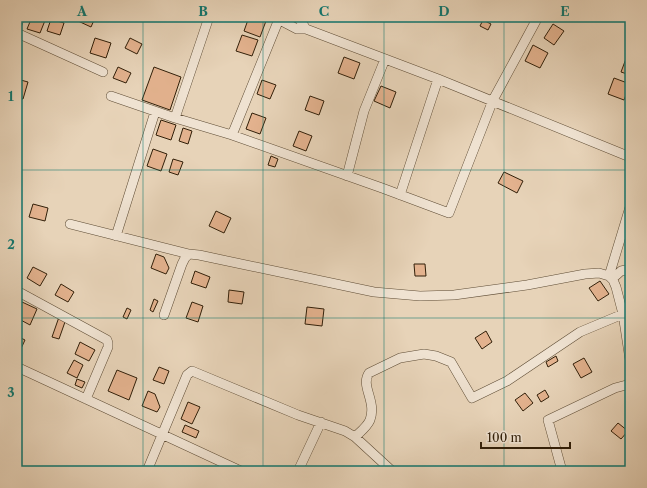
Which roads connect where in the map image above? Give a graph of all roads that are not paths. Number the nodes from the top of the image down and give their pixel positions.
1 (20, 17) edge
2 (209, 17) edge
3 (298, 17) edge
4 (538, 17) edge
5 (277, 18) edge
6 (17, 25) edge
7 (306, 29) junction
8 (17, 32) edge
9 (385, 58) junction
10 (103, 72) dead end
11 (438, 79) junction
12 (111, 96) dead end
13 (493, 100) junction
14 (155, 112) junction
15 (175, 118) junction
16 (232, 135) junction
17 (630, 157) edge
18 (347, 176) junction
19 (400, 195) junction
20 (630, 207) edge
21 (70, 224) dead end
22 (116, 236) junction
23 (189, 254) junction
24 (630, 269) edge
25 (610, 278) junction
26 (17, 291) edge
27 (622, 314) junction
28 (164, 315) dead end
29 (630, 355) edge
30 (17, 367) edge
31 (630, 384) edge
32 (86, 399) junction
33 (321, 422) junction
34 (163, 434) junction
35 (355, 437) junction
36 (17, 469) edge
37 (21, 471) edge
38 (148, 471) edge
39 (241, 471) edge
40 (298, 471) edge
41 (392, 471) edge
42 (562, 471) edge

1 - 6 street
2 - 15 street
3 - 7 street
4 - 13 street
5 - 7 street
5 - 16 street
7 - 9 street
8 - 10 street
9 - 11 street
9 - 18 street
11 - 13 street
11 - 19 street
12 - 14 street
13 - 17 street
13 - 19 street
14 - 15 street
14 - 22 street
15 - 16 street
16 - 18 street
18 - 19 street
20 - 25 street
21 - 22 street
22 - 23 street
23 - 25 street
23 - 28 street
24 - 25 street
25 - 27 street
26 - 32 street
27 - 29 street
27 - 35 street
30 - 32 street
31 - 42 street
32 - 34 street
33 - 34 street
33 - 35 street
33 - 40 street
34 - 38 street
34 - 39 street
35 - 41 street
36 - 37 street

